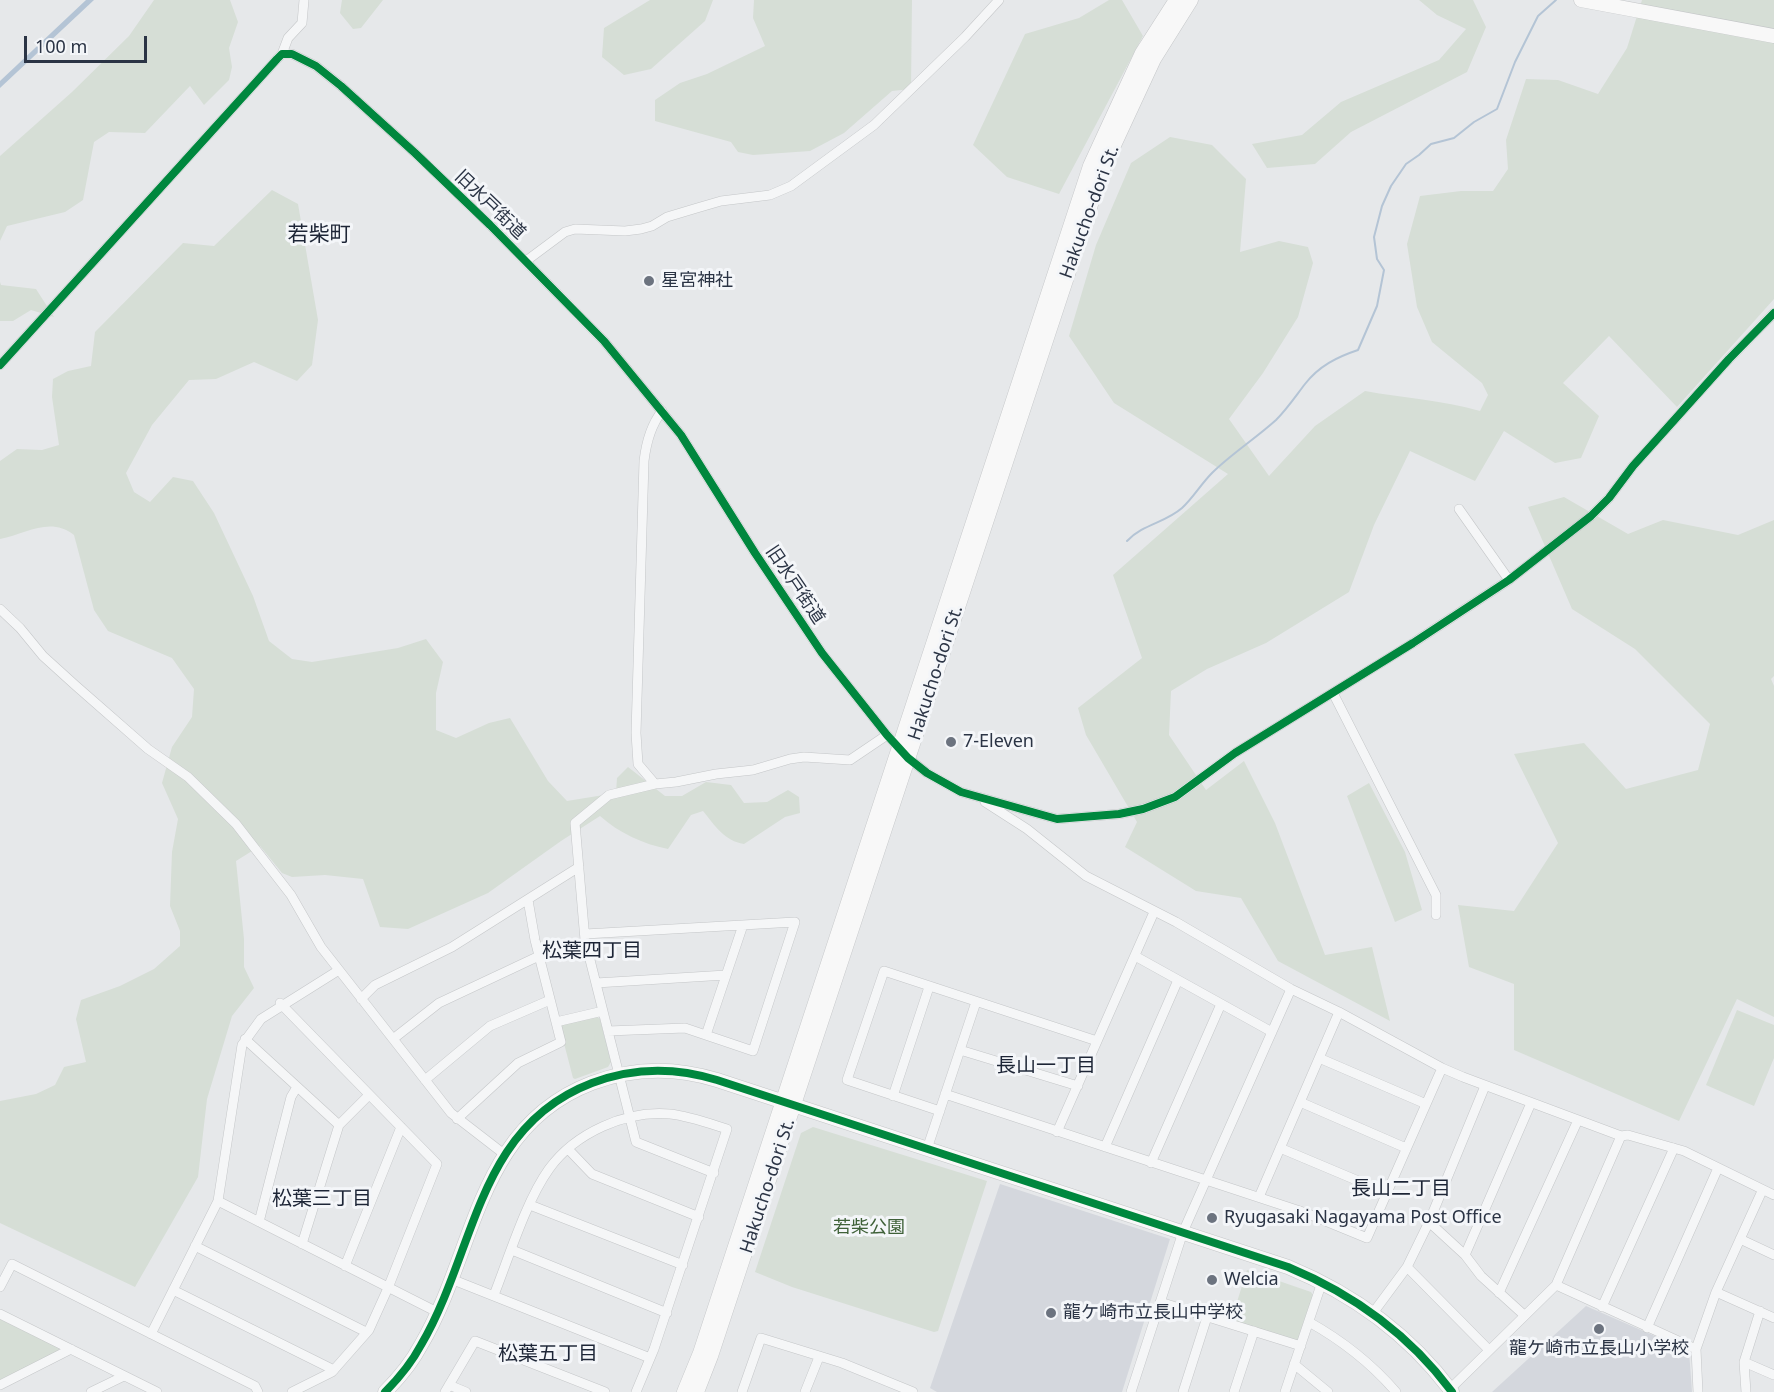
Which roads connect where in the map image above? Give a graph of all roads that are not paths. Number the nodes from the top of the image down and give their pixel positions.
1 (304, 0) edge
2 (999, 0) edge
3 (1176, 0) edge
4 (1191, 0) edge
5 (1581, 0) edge
6 (1774, 36) edge
7 (282, 54) junction
8 (526, 261) junction
9 (1774, 313) edge
10 (0, 365) edge
11 (662, 411) junction
12 (1459, 509) dead end
13 (1509, 580) junction
14 (0, 609) edge
15 (1333, 693) junction
16 (887, 735) junction
17 (903, 753) junction
18 (655, 784) junction
19 (978, 797) junction
20 (579, 867) junction
21 (528, 900) junction
22 (1154, 912) junction
23 (1436, 915) dead end
24 (743, 925) junction
25 (585, 934) junction
26 (539, 956) junction
27 (1135, 956) junction
28 (339, 970) junction
29 (726, 975) junction
30 (1178, 980) junction
31 (596, 983) junction
32 (929, 987) junction
33 (1291, 989) junction
34 (361, 999) junction
35 (550, 1000) junction
36 (976, 1002) junction
37 (281, 1004) junction
38 (1221, 1004) junction
39 (603, 1011) junction
40 (1339, 1012) junction
41 (556, 1022) junction
42 (608, 1031) junction
43 (1272, 1032) junction
44 (706, 1035) junction
45 (245, 1039) junction
46 (393, 1039) junction
47 (1097, 1041) junction
48 (960, 1050) junction
49 (1319, 1058) junction
50 (1442, 1068) junction
51 (619, 1074) junction
52 (425, 1080) junction
53 (1078, 1086) junction
54 (1485, 1086) junction
55 (297, 1087) junction
56 (945, 1094) junction
57 (369, 1095) junction
58 (894, 1096) junction
59 (1300, 1102) junction
60 (788, 1103) junction
61 (1531, 1103) junction
62 (1426, 1104) junction
63 (940, 1111) junction
64 (629, 1117) junction
65 (457, 1119) junction
66 (1578, 1120) junction
67 (339, 1125) junction
68 (401, 1127) junction
69 (1057, 1132) junction
70 (1621, 1136) junction
71 (1105, 1147) junction
72 (1280, 1148) junction
73 (1406, 1148) junction
74 (1674, 1148) junction
75 (568, 1149) junction
76 (927, 1149) junction
77 (504, 1154) junction
78 (1151, 1163) junction
79 (1718, 1168) junction
80 (714, 1173) junction
81 (1205, 1181) junction
82 (1762, 1191) junction
83 (1387, 1193) junction
84 (1774, 1196) edge
85 (1259, 1197) junction
86 (218, 1201) junction
87 (530, 1204) junction
88 (699, 1217) junction
89 (259, 1222) junction
90 (1429, 1222) junction
91 (1183, 1232) junction
92 (1740, 1239) junction
93 (302, 1244) junction
94 (195, 1246) junction
95 (512, 1250) junction
96 (1774, 1255) edge
97 (1465, 1256) junction
98 (683, 1265) junction
99 (345, 1266) junction
100 (1407, 1267) junction
101 (451, 1279) junction
102 (1322, 1282) junction
103 (1556, 1285) junction
104 (0, 1287) edge
105 (388, 1288) junction
106 (173, 1290) junction
107 (1716, 1292) junction
108 (1499, 1293) junction
109 (494, 1295) junction
110 (1160, 1302) junction
111 (1602, 1307) junction
112 (1760, 1311) junction
113 (437, 1312) junction
114 (667, 1313) junction
115 (1373, 1313) junction
116 (0, 1314) edge
117 (1524, 1315) junction
118 (1207, 1317) junction
119 (1774, 1318) edge
120 (1310, 1322) junction
121 (1647, 1328) junction
122 (1254, 1331) junction
123 (366, 1332) junction
124 (151, 1334) junction
125 (1301, 1346) junction
126 (71, 1349) junction
127 (1696, 1349) junction
128 (1489, 1350) junction
129 (819, 1356) junction
130 (651, 1358) junction
131 (1744, 1362) junction
132 (1294, 1364) junction
133 (334, 1370) junction
134 (1774, 1375) edge
135 (124, 1376) junction
136 (0, 1385) edge
137 (447, 1388) edge
138 (1451, 1390) edge
139 (92, 1392) edge
140 (157, 1392) edge
141 (258, 1392) edge
142 (292, 1392) edge
143 (385, 1392) edge
144 (466, 1392) edge
145 (605, 1392) edge
146 (636, 1392) edge
147 (684, 1392) edge
148 (697, 1392) edge
149 (742, 1392) edge
150 (805, 1392) edge
151 (913, 1392) edge
152 (1131, 1392) edge
153 (1183, 1392) edge
154 (1234, 1392) edge
155 (1285, 1392) edge
156 (1328, 1392) edge
157 (1396, 1392) edge
158 (1698, 1392) edge
159 (1746, 1392) edge

1 - 7 street
2 - 8 street
3 - 17 main road, Hakucho-dori St.
4 - 17 main road, Hakucho-dori St.
5 - 6 main road
7 - 8 street, 旧水戸街道
7 - 10 street
8 - 11 street, 旧水戸街道
9 - 13 street
11 - 16 street, 旧水戸街道
11 - 18 street
12 - 13 street
13 - 15 street
14 - 28 street
15 - 19 street
15 - 23 street
16 - 17 street, 旧水戸街道
16 - 18 street
17 - 19 street, 旧水戸街道
17 - 60 main road, Hakucho-dori St.
18 - 20 street
19 - 22 street
20 - 21 street
20 - 25 street
21 - 26 street
21 - 34 street
22 - 27 street
22 - 33 street
24 - 25 street
24 - 29 street
24 - 44 street
25 - 31 street
26 - 35 street
26 - 46 street
27 - 30 street
27 - 47 street
28 - 34 street
28 - 37 street
29 - 31 street
29 - 44 street
30 - 38 street
30 - 71 street
31 - 39 street
32 - 36 street
32 - 58 street
32 - 58 street
33 - 40 street
33 - 43 street
34 - 46 street
35 - 41 street
35 - 52 street
36 - 47 street
36 - 48 street
37 - 45 street
37 - 57 street
38 - 43 street
38 - 78 street
39 - 41 street
39 - 42 street
40 - 49 street
40 - 50 street
41 - 65 street
42 - 44 street
42 - 51 street
43 - 81 street
45 - 55 street
45 - 86 street
46 - 52 street
47 - 53 street
48 - 53 street
48 - 56 street
49 - 59 street
49 - 62 street
50 - 54 street
50 - 62 street
51 - 60 main road
51 - 64 street
51 - 77 main road
52 - 65 street
53 - 69 street
54 - 61 street
54 - 90 street
55 - 67 street
55 - 89 street
56 - 63 street
56 - 69 street
57 - 67 street
57 - 68 street
58 - 63 street
59 - 72 street
59 - 73 street
60 - 76 main road
60 - 147 main road, Hakucho-dori St.
60 - 148 main road, Hakucho-dori St.
61 - 66 street
61 - 97 street
62 - 73 street
63 - 76 street
64 - 75 street
64 - 80 street
64 - 80 street
65 - 77 street
66 - 70 street
66 - 108 street
67 - 93 street
68 - 99 street
68 - 105 street
69 - 71 street
70 - 74 street
70 - 103 street
71 - 78 street
72 - 83 street
72 - 85 street
73 - 83 street
74 - 79 street
74 - 111 street
75 - 87 street
75 - 88 street
76 - 91 main road
77 - 101 main road
78 - 81 street
79 - 82 street
79 - 121 street
80 - 88 street
81 - 85 street
81 - 91 street
82 - 84 street
82 - 92 street
83 - 85 street
86 - 89 street
86 - 94 street
87 - 95 street
87 - 98 street
88 - 98 street
89 - 93 street
90 - 97 street
90 - 100 street
91 - 102 main road
91 - 110 street
92 - 96 street
92 - 107 street
93 - 99 street
94 - 106 street
94 - 123 street
95 - 109 street
95 - 114 street
97 - 108 street
98 - 114 street
99 - 105 street
100 - 115 street
100 - 128 street
101 - 109 street
101 - 113 main road
102 - 115 main road
102 - 120 street
103 - 111 street
103 - 117 street
104 - 124 street
105 - 113 street
105 - 123 street
106 - 124 street
106 - 133 street
107 - 112 street
107 - 127 street
108 - 117 street
109 - 130 street
110 - 118 street
110 - 152 street
111 - 121 street
112 - 119 street
112 - 131 street
113 - 143 main road
114 - 130 street
115 - 138 main road
116 - 126 street
117 - 128 street
118 - 122 street
118 - 153 street
120 - 125 street
120 - 157 street
121 - 127 street
122 - 125 street
122 - 154 street
123 - 133 street
124 - 141 street
125 - 132 street
126 - 135 street
126 - 136 street
127 - 158 street
128 - 138 street
129 - 149 street
129 - 150 street
129 - 151 street
130 - 146 street
131 - 134 street
131 - 159 street
132 - 155 street
132 - 156 street
133 - 142 street
135 - 139 street
135 - 140 street
137 - 144 street
137 - 145 street

